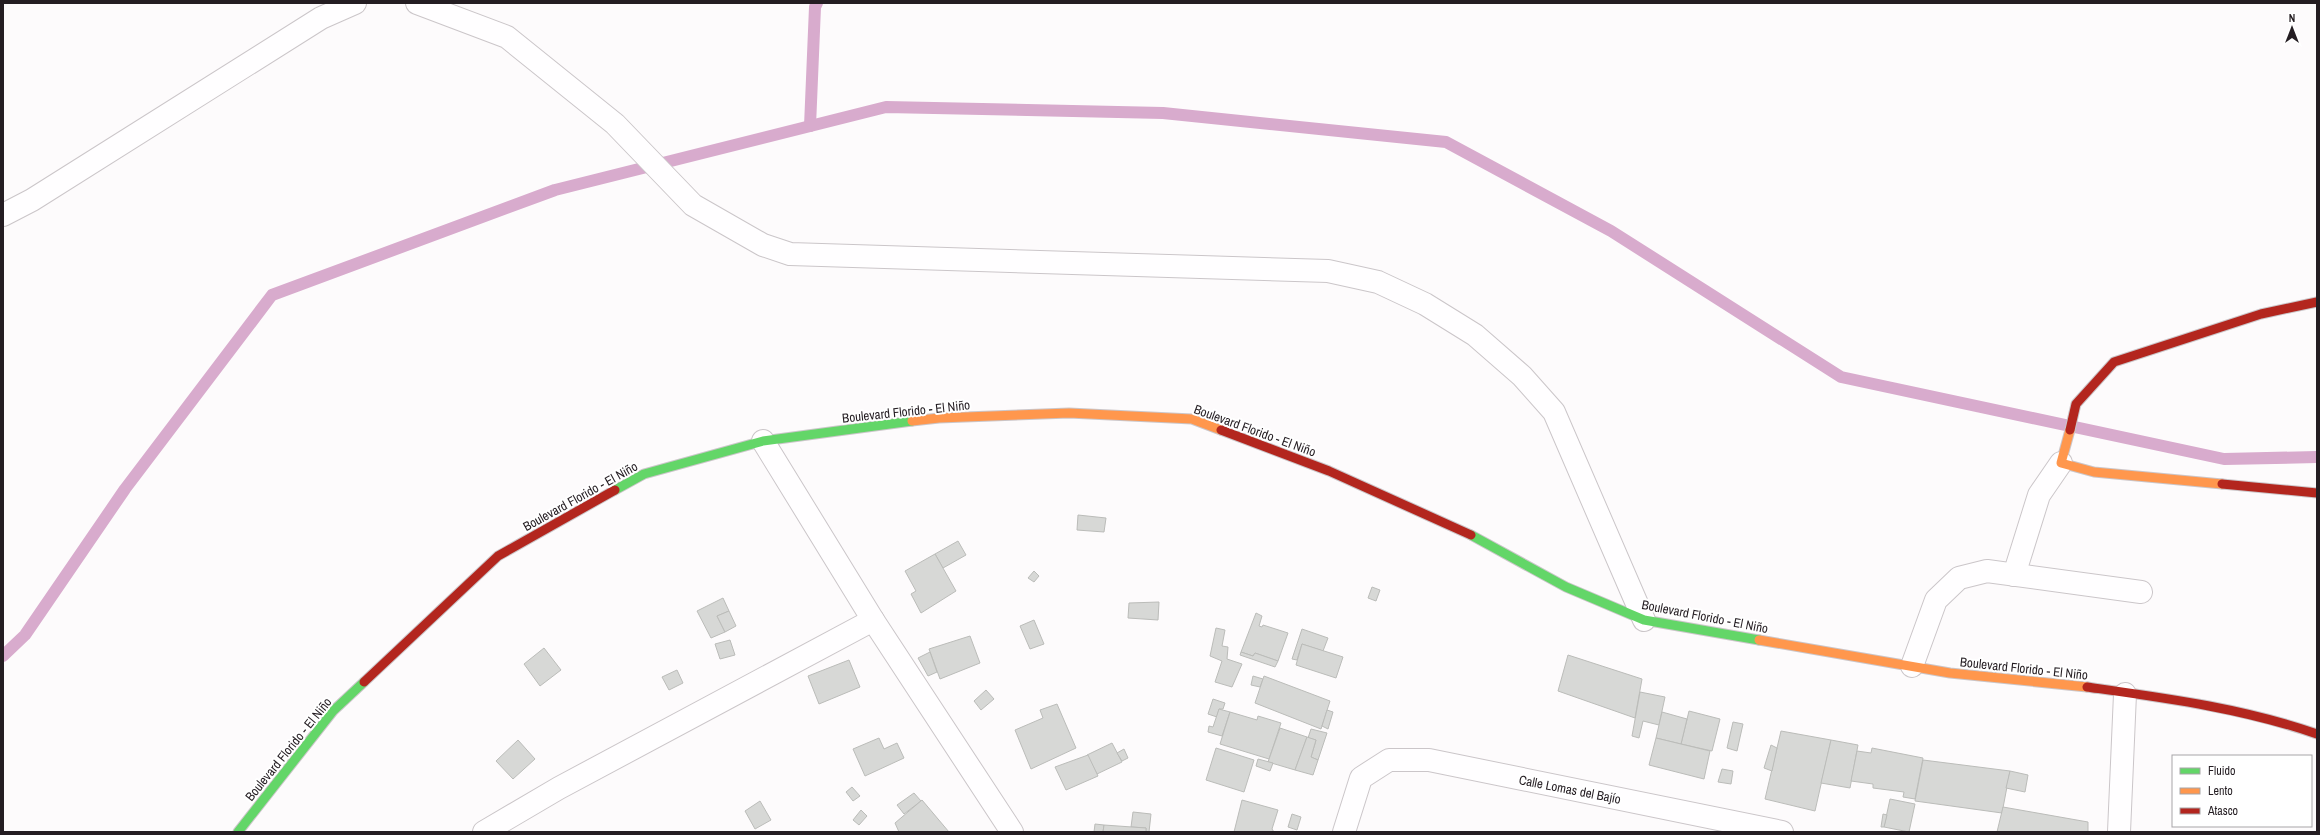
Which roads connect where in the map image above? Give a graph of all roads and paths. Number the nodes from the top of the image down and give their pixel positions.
1 (356, 3) edge
2 (417, 3) edge
3 (3, 214) edge
4 (2317, 302) edge
5 (763, 441) junction
6 (2061, 463) junction
7 (2317, 493) edge
8 (2014, 575) junction
9 (2141, 592) dead end
10 (873, 620) junction
11 (1644, 620) junction
12 (1912, 666) junction
13 (2125, 694) junction
14 (2317, 734) edge
15 (238, 832) edge
16 (484, 832) edge
17 (1012, 832) edge
18 (1344, 832) edge
19 (1782, 832) edge
20 (2119, 832) edge

1 - 3 street
2 - 11 street
4 - 6 main road
5 - 10 street
5 - 11 main road, Boulevard Florido - El Niño
5 - 15 main road, Boulevard Florido - El Niño
6 - 7 main road
6 - 8 street
8 - 9 street
8 - 12 street
10 - 16 street
10 - 17 street
11 - 12 main road, Boulevard Florido - El Niño
12 - 13 main road, Boulevard Florido - El Niño
13 - 14 main road, Boulevard Florido - El Niño
13 - 20 street
18 - 19 street, Calle Lomas del Bajío

